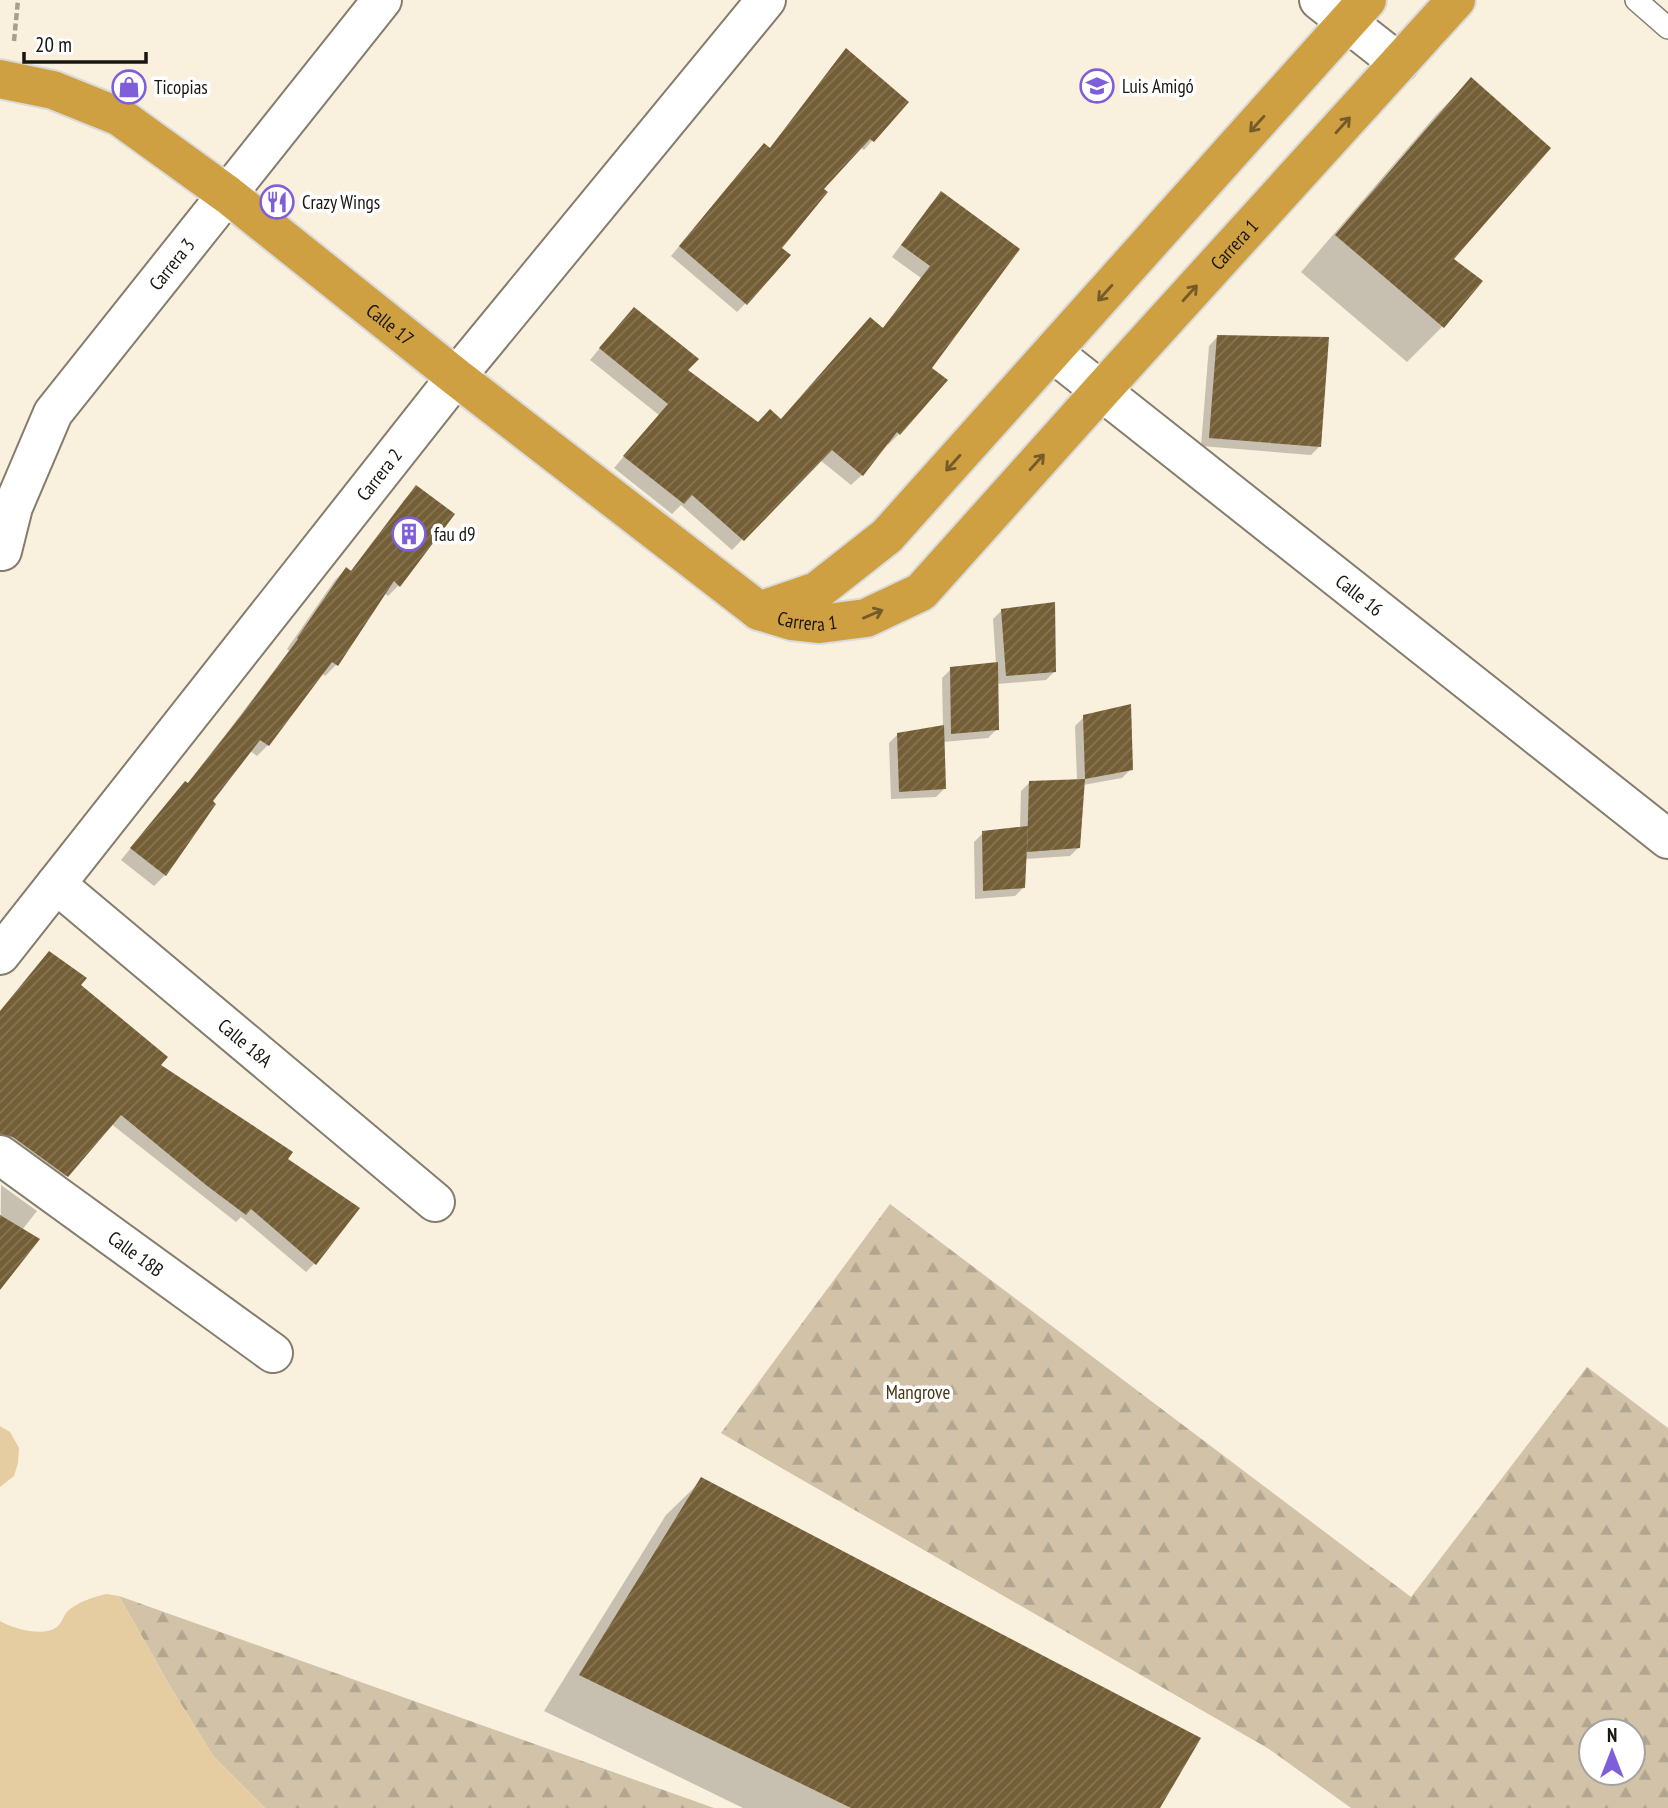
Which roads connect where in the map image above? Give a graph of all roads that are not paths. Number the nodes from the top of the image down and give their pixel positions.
1 (382, 0) edge
2 (766, 0) edge
3 (1457, 0) edge
4 (1636, 0) edge
5 (1344, 8) edge
6 (1668, 28) edge
7 (1399, 63) junction
8 (0, 79) edge
9 (228, 195) junction
10 (1052, 352) junction
11 (456, 377) junction
12 (1101, 391) junction
13 (2, 551) dead end
14 (759, 611) junction
15 (1668, 839) edge
16 (56, 884) junction
17 (0, 955) edge
18 (0, 1155) edge
19 (435, 1202) dead end
20 (273, 1353) dead end

1 - 9 street, Carrera 3
2 - 11 street, Carrera 2
3 - 7 highway, Carrera 1
4 - 6 lane
5 - 7 street
5 -> 10 highway, Carrera 1
12 -> 7 highway, Carrera 1
8 - 9 highway, Calle 17
9 - 11 highway, Calle 17
9 - 13 street, Carrera 3
10 - 12 street, Calle 16
10 -> 14 highway, Carrera 1
11 - 14 highway, Calle 17
11 - 16 street, Carrera 2
14 -> 12 highway, Carrera 1
12 - 15 street, Calle 16
16 - 17 street, Carrera 2
16 - 19 street, Calle 18A
18 - 20 street, Calle 18B

